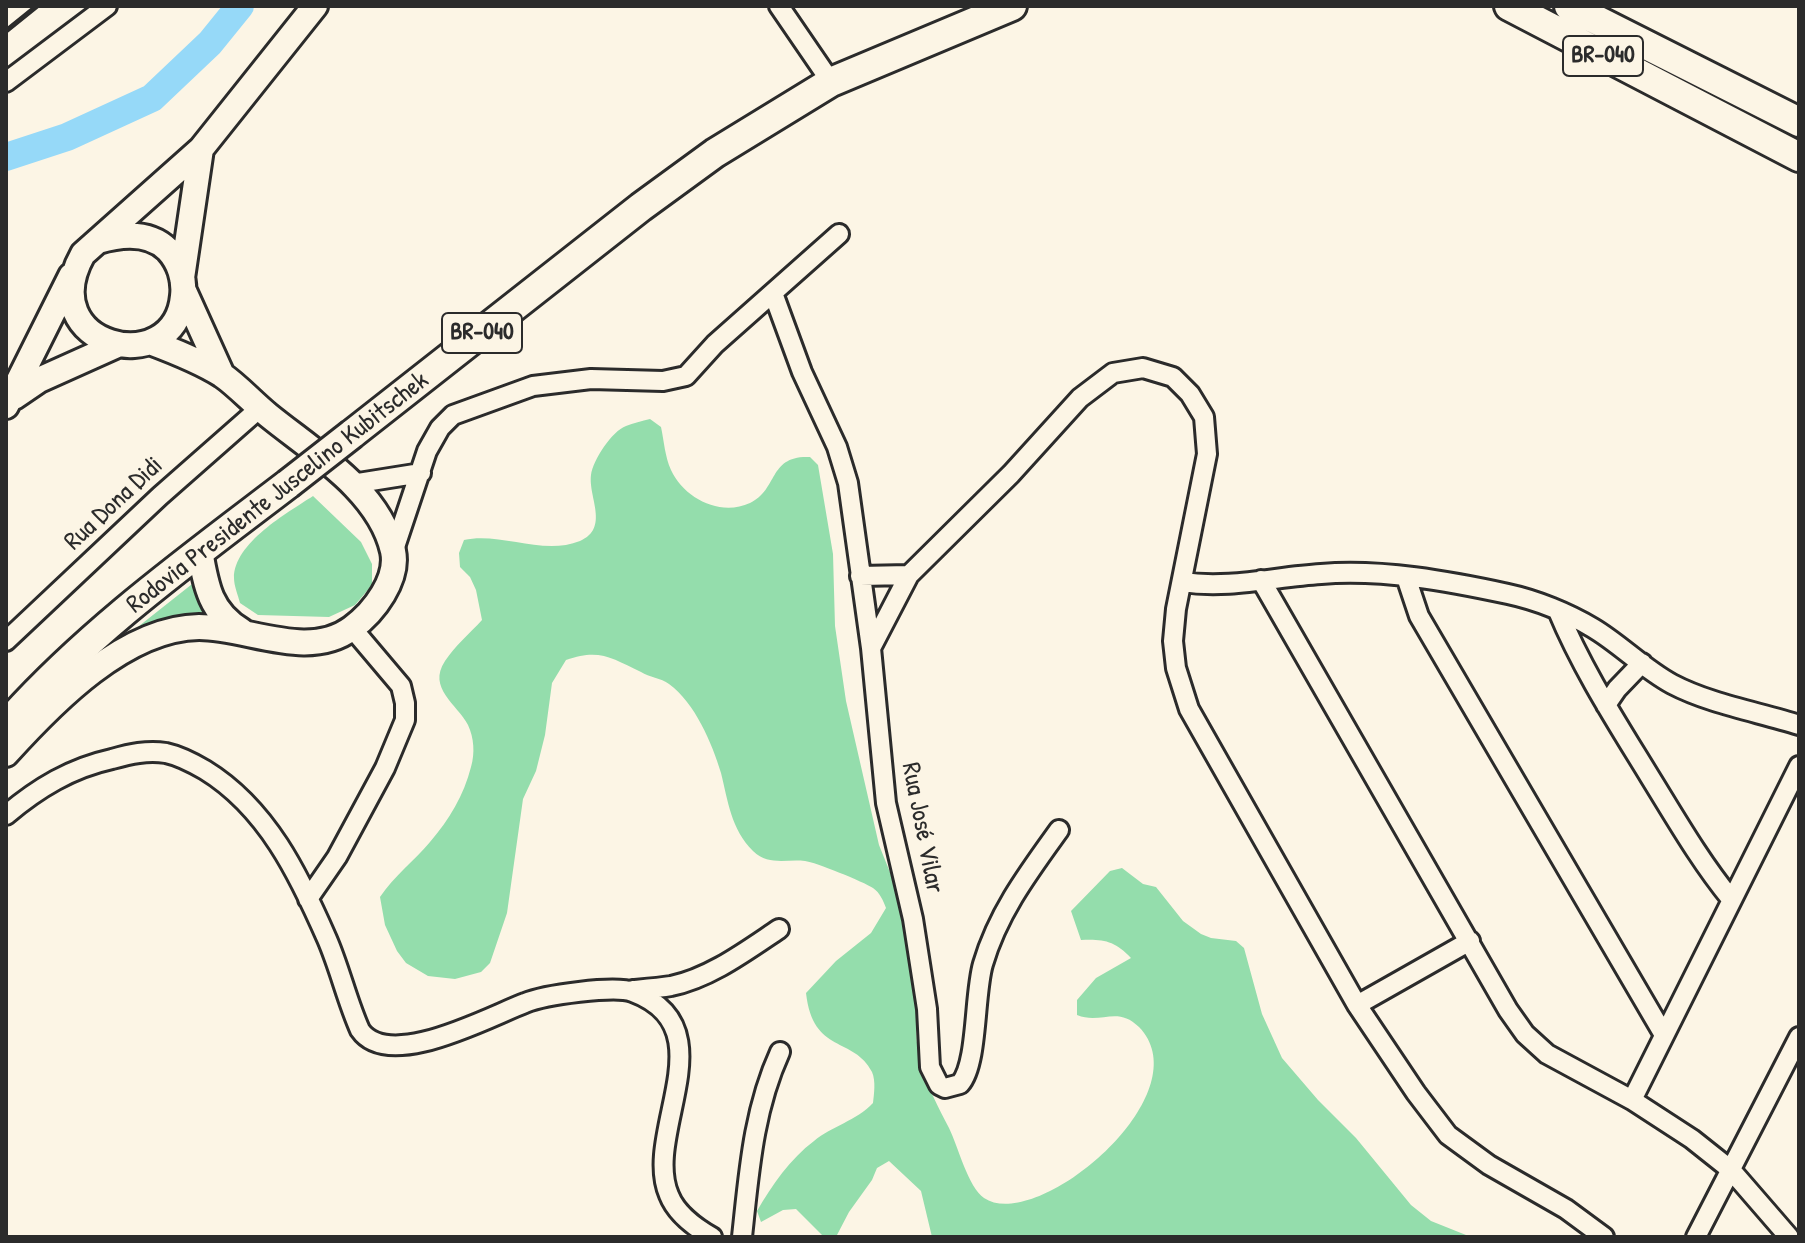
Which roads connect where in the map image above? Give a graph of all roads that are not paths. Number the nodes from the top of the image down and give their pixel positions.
1 (107, 6) edge
2 (315, 6) edge
3 (779, 6) edge
4 (1012, 6) edge
5 (1509, 6) edge
6 (1569, 6) edge
7 (6, 82) edge
8 (831, 82) junction
9 (1799, 122) edge
10 (201, 149) junction
11 (1799, 157) edge
12 (839, 234) dead end
13 (98, 241) junction
14 (73, 271) junction
15 (183, 284) junction
16 (773, 293) junction
17 (150, 342) junction
18 (117, 345) junction
19 (222, 375) junction
20 (9, 402) edge
21 (260, 408) junction
22 (421, 473) junction
23 (352, 484) junction
24 (200, 551) junction
25 (393, 553) junction
26 (909, 575) junction
27 (860, 576) junction
28 (1406, 577) junction
29 (1261, 580) junction
30 (1182, 582) junction
31 (1558, 611) junction
32 (352, 628) junction
33 (244, 632) junction
34 (98, 636) junction
35 (6, 641) edge
36 (871, 648) junction
37 (1642, 663) junction
38 (6, 704) edge
39 (1606, 705) junction
40 (6, 725) edge
41 (1799, 725) edge
42 (6, 754) edge
43 (1799, 766) edge
44 (6, 815) edge
45 (1059, 830) dead end
46 (308, 899) junction
47 (1731, 899) junction
48 (779, 929) dead end
49 (1470, 941) junction
50 (630, 990) junction
51 (1357, 1005) junction
52 (1664, 1035) junction
53 (1799, 1037) edge
54 (780, 1052) dead end
55 (1632, 1100) junction
56 (1731, 1170) junction
57 (706, 1235) edge
58 (742, 1237) edge
59 (1604, 1237) edge
60 (1696, 1237) edge
61 (1789, 1237) edge

1 - 7 street
2 - 10 main road
3 - 8 street
4 - 8 highway, Rodovia Presidente Juscelino Kubitschek / BR-040
5 - 11 highway, BR-040
6 - 9 highway, BR-040
8 - 24 highway, Rodovia Presidente Juscelino Kubitschek / BR-040, bridge
10 - 13 main road
10 - 15 main road
12 - 16 street
13 - 14 main road
13 - 15 main road
14 - 18 main road
14 - 20 main road
15 - 17 main road
15 - 19 main road
16 - 22 street
16 - 27 street, Rua José Vilar
17 - 18 main road
17 - 19 main road
18 - 20 main road
19 - 21 main road
21 - 23 main road
21 - 35 street, Rua Dona Didi
22 - 23 street
22 - 25 street
23 - 25 main road
24 - 33 main road
24 - 34 highway, Rodovia Presidente Juscelino Kubitschek / BR-040
25 - 32 main road
26 - 27 street
26 - 30 street
26 - 36 street
27 - 36 street, Rua José Vilar
28 - 29 street
28 - 31 street
28 - 52 street
29 - 30 street
29 - 49 street
30 - 51 street
31 - 37 street
31 - 39 street
32 - 33 main road
32 - 46 street
33 - 42 main road
34 - 38 main road
34 - 40 highway, Rodovia Presidente Juscelino Kubitschek / BR-040
36 - 45 street, Rua José Vilar
37 - 39 street
37 - 41 street
39 - 47 street
43 - 47 street
44 - 46 street
46 - 50 street
47 - 52 street
48 - 50 street
49 - 51 street
49 - 55 street
50 - 57 street
51 - 59 street
52 - 55 street
53 - 56 street
54 - 58 street
55 - 56 street
56 - 60 street
56 - 61 street

